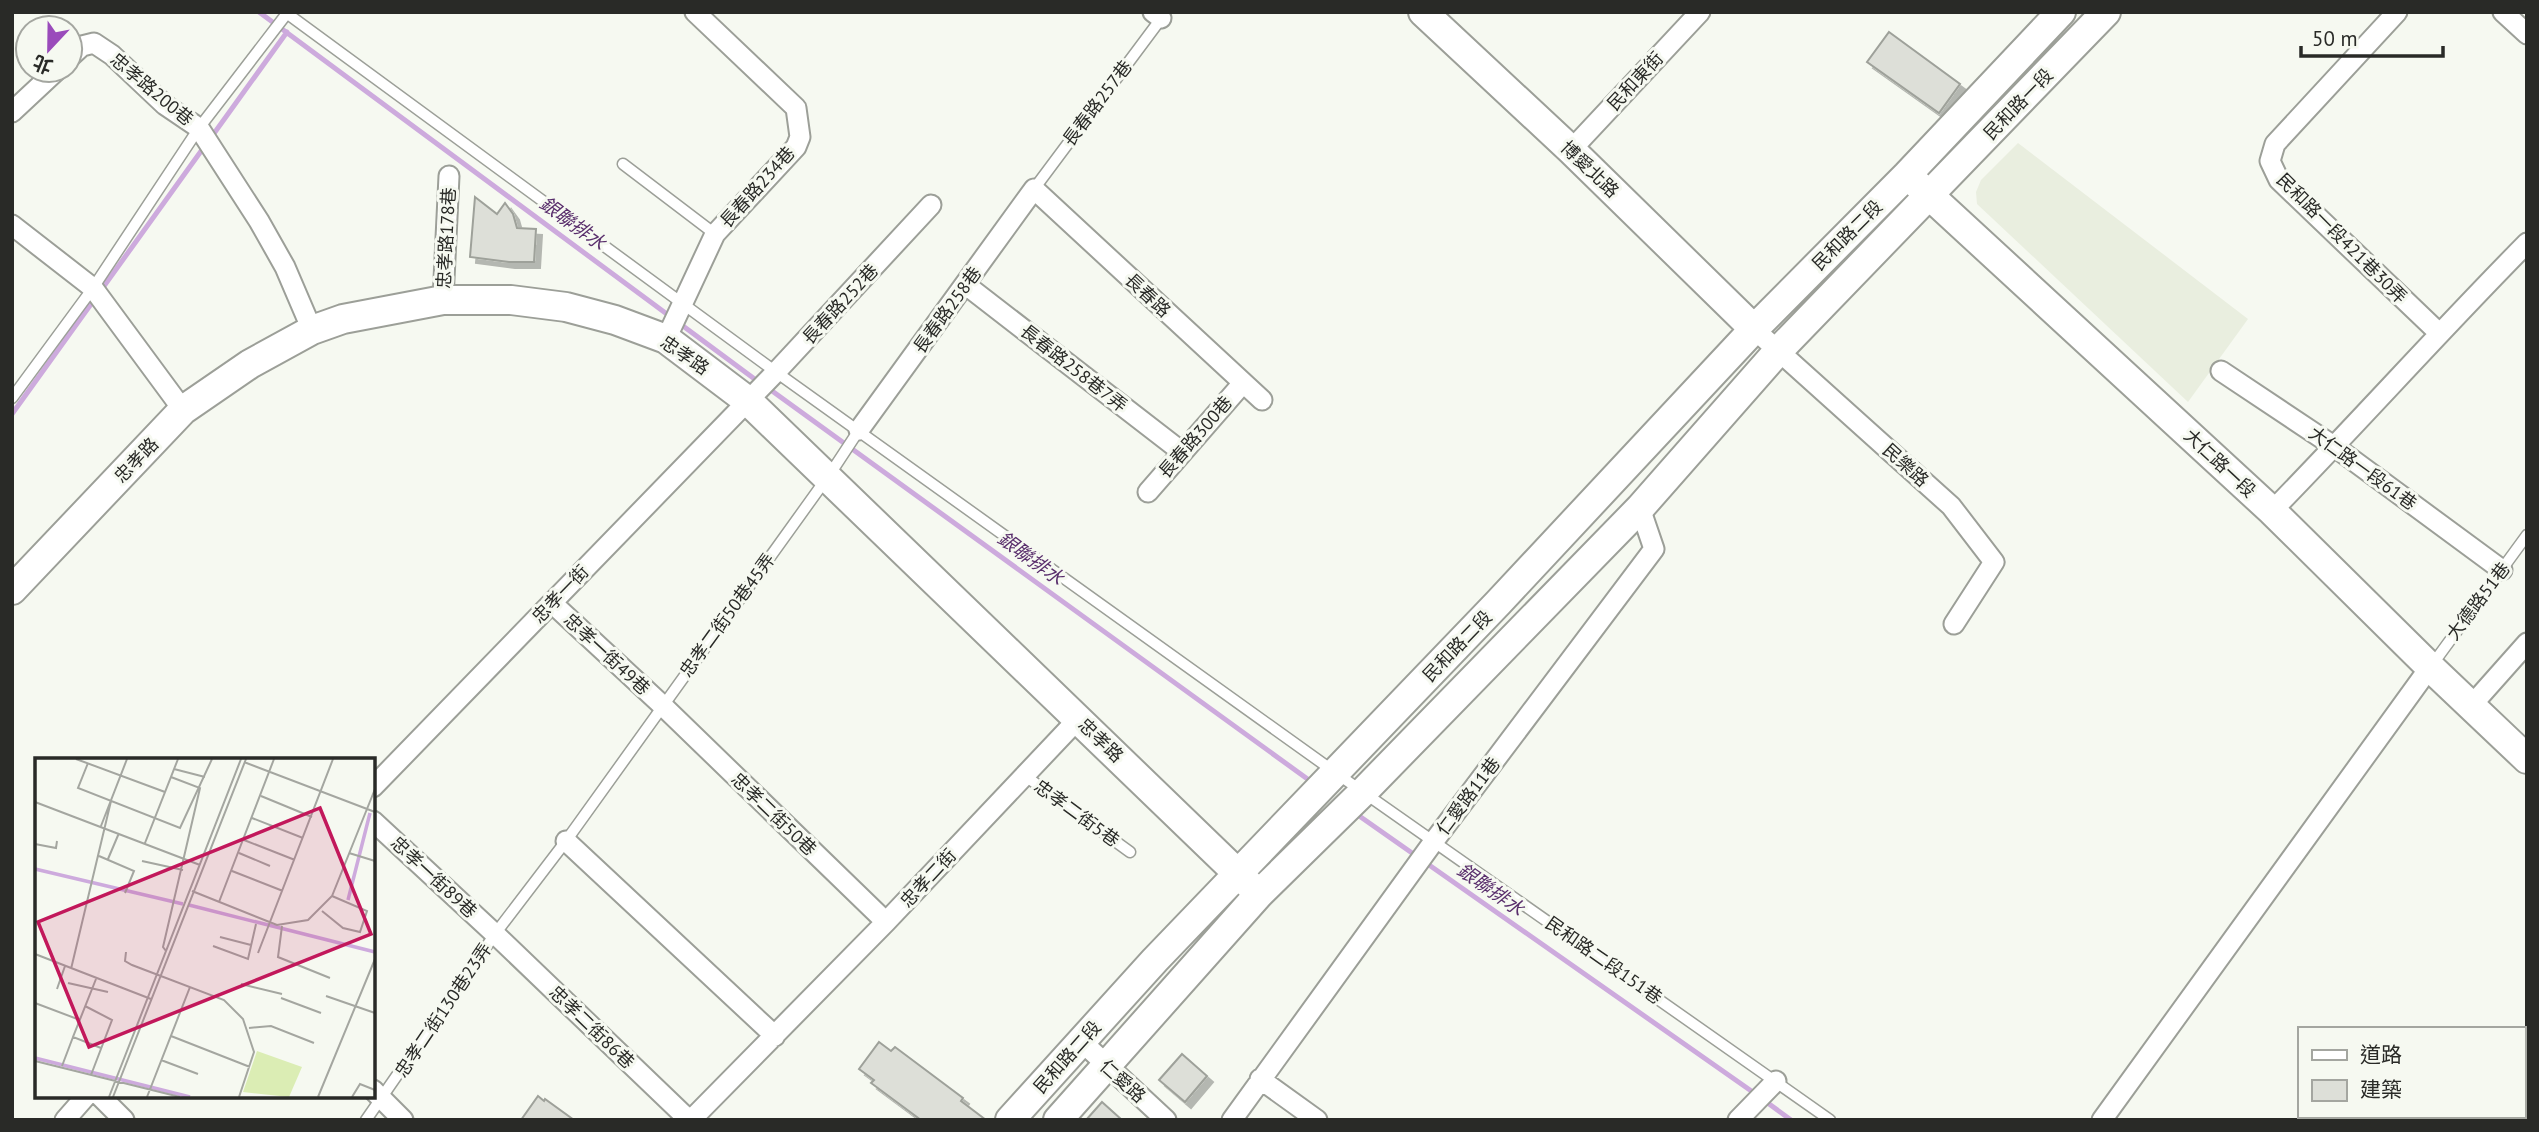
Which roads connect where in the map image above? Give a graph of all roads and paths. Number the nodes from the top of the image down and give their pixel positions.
1 (695, 12) edge
2 (1423, 12) edge
3 (1700, 12) edge
4 (2061, 12) edge
5 (2106, 12) edge
6 (2397, 12) edge
7 (2503, 12) edge
8 (286, 13) edge
9 (1160, 14) edge
10 (2527, 34) edge
11 (84, 46) edge
12 (42, 84) edge
13 (12, 112) edge
14 (199, 128) junction
15 (1571, 150) junction
16 (623, 164) dead end
17 (1907, 175) junction
18 (449, 176) dead end
19 (1034, 189) junction
20 (1930, 196) junction
21 (931, 205) dead end
22 (12, 226) edge
23 (715, 234) junction
24 (2527, 243) edge
25 (966, 285) junction
26 (93, 288) junction
27 (443, 300) junction
28 (682, 303) junction
29 (1754, 329) junction
30 (312, 330) junction
31 (2439, 332) junction
32 (666, 340) junction
33 (1779, 350) junction
34 (2221, 371) dead end
35 (776, 372) junction
36 (1243, 383) junction
37 (12, 398) edge
38 (1262, 400) dead end
39 (748, 401) junction
40 (183, 411) junction
41 (859, 430) junction
42 (2335, 447) junction
43 (1182, 452) junction
44 (827, 475) junction
45 (1148, 492) dead end
46 (1640, 508) junction
47 (2272, 511) junction
48 (2527, 535) edge
49 (2502, 570) junction
50 (12, 590) edge
51 (552, 603) junction
52 (1499, 603) junction
53 (1954, 624) dead end
54 (1522, 629) junction
55 (2527, 643) edge
56 (2430, 667) junction
57 (662, 705) junction
58 (2471, 706) junction
59 (1079, 718) junction
60 (2527, 759) edge
61 (1336, 772) junction
62 (1024, 775) junction
63 (374, 786) edge
64 (1365, 790) junction
65 (374, 822) edge
66 (1434, 841) junction
67 (566, 842) junction
68 (1130, 852) dead end
69 (1237, 873) junction
70 (1259, 894) junction
71 (886, 922) junction
72 (495, 934) junction
73 (775, 1037) junction
74 (1081, 1041) junction
75 (1107, 1067) junction
76 (1260, 1079) junction
77 (1772, 1085) junction
78 (377, 1095) edge
79 (85, 1097) edge
80 (101, 1097) edge
81 (65, 1120) edge
82 (124, 1120) edge
83 (366, 1120) edge
84 (403, 1120) edge
85 (690, 1120) edge
86 (1010, 1120) edge
87 (1058, 1120) edge
88 (1166, 1120) edge
89 (1233, 1120) edge
90 (1317, 1120) edge
91 (1738, 1120) edge
92 (1830, 1120) edge
93 (2102, 1120) edge

1 - 23 street, 長春路234巷
2 - 15 street, 博愛北路
3 - 15 street, 民和東街
4 - 17 street, 民和路一段
5 - 20 street, 民和路一段
6 - 31 street, 民和路一段421巷30弄
7 - 10 street
8 - 14 lane
8 - 28 lane, 民和路二段151巷
9 - 19 lane, 長春路257巷
11 - 14 street, 忠孝路200巷
12 - 13 street
14 - 26 lane
14 - 30 street
15 - 29 street, 博愛北路
16 - 23 lane
17 - 20 street, 大仁路一段
17 - 29 street, 民和路二段
18 - 27 street, 忠孝路178巷
19 - 25 street, 長春路258巷
19 - 36 street, 長春路
20 - 33 street, 民和路二段
20 - 47 street, 大仁路一段
21 - 35 street, 長春路252巷
22 - 26 street
23 - 28 street, 長春路234巷
24 - 31 street
25 - 41 street, 長春路258巷
25 - 43 street, 長春路258巷7弄
26 - 37 lane
26 - 40 street
27 - 30 street, 忠孝路
27 - 32 street, 忠孝路
28 - 32 street, 長春路234巷
28 - 35 lane, 民和路二段151巷
29 - 33 street, 民樂路
29 - 52 street, 民和路二段
30 - 40 street, 忠孝路
31 - 42 street
32 - 39 street, 忠孝路
33 - 46 street, 民和路二段
33 - 53 street, 民樂路
34 - 42 street, 大仁路一段61巷
35 - 39 street, 長春路252巷
35 - 41 lane, 民和路二段151巷
36 - 38 street, 長春路
36 - 43 street, 長春路300巷
39 - 44 street, 忠孝路
39 - 51 street, 忠孝一街
40 - 50 street, 忠孝路
41 - 44 lane, 忠孝二街50巷45弄
41 - 61 lane, 民和路二段151巷
42 - 47 street
42 - 49 street, 大仁路一段61巷
43 - 45 street, 長春路300巷
44 - 57 lane, 忠孝二街50巷45弄
44 - 59 street, 忠孝路
46 - 54 street, 民和路二段
46 - 66 street, 仁愛路11巷
47 - 56 street, 大仁路一段
48 - 49 lane, 大德路51巷
49 - 56 lane, 大德路51巷
51 - 57 street, 忠孝一街49巷
51 - 63 street, 忠孝一街
52 - 54 street
52 - 61 street, 民和路二段
54 - 64 street, 民和路二段
55 - 58 street
56 - 58 street, 大仁路一段
56 - 93 street
57 - 67 lane, 忠孝二街50巷45弄
57 - 71 street, 忠孝二街50巷
58 - 60 street, 大仁路一段
59 - 62 street, 忠孝二街
59 - 69 street, 忠孝路
61 - 64 lane, 民和路二段151巷
61 - 69 street, 民和路二段
62 - 68 lane, 忠孝二街5巷
62 - 71 street, 忠孝二街
64 - 66 lane, 民和路二段151巷
64 - 70 street, 民和路二段
65 - 72 street, 忠孝一街89巷
66 - 76 street, 仁愛路11巷
66 - 77 lane, 民和路二段151巷
67 - 72 lane, 忠孝二街50巷45弄
67 - 73 street
69 - 70 street, 忠孝路
69 - 74 street, 民和路二段
70 - 75 street, 民和路二段
71 - 73 street, 忠孝二街
72 - 78 lane, 忠孝二街130巷23弄
72 - 85 street, 忠孝二街86巷
73 - 85 street, 忠孝二街
74 - 75 street, 仁愛路
74 - 86 street, 民和路二段
75 - 87 street, 民和路二段
75 - 88 street, 仁愛路
76 - 89 street, 仁愛路11巷
76 - 90 street
77 - 91 street
77 - 92 lane, 民和路二段151巷
78 - 83 lane, 忠孝二街130巷23弄
78 - 84 street
79 - 81 street
80 - 82 street

